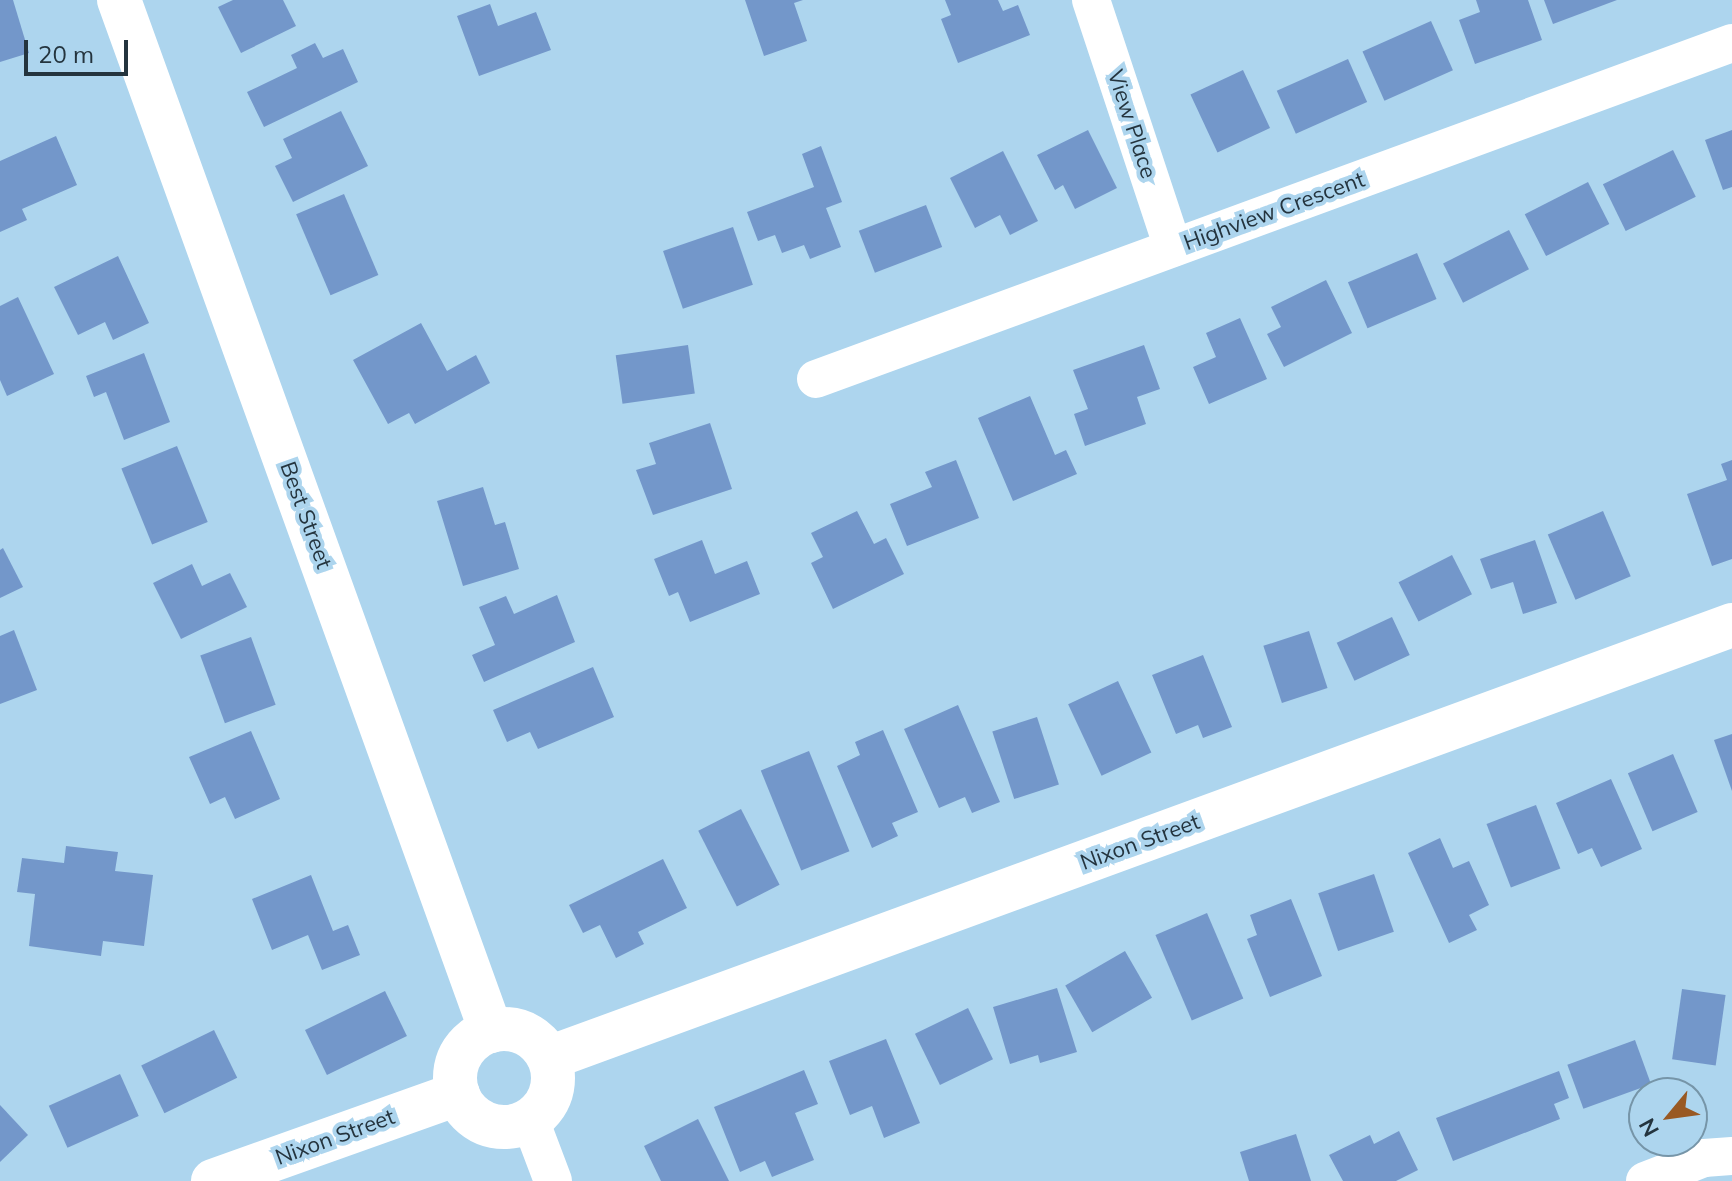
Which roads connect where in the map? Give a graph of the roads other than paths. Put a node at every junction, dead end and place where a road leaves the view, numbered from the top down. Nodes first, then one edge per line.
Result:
1 (119, 0) edge
2 (1091, 0) edge
3 (1732, 43) edge
4 (1173, 248) junction
5 (816, 379) dead end
6 (1732, 625) edge
7 (491, 1031) junction
8 (549, 1058) junction
9 (458, 1094) junction
10 (530, 1120) junction
11 (1732, 1156) edge
12 (213, 1181) edge
13 (553, 1181) edge
14 (1645, 1181) edge

1 - 7 street, Best Street
2 - 4 street, View Place
3 - 4 street, Highview Crescent
4 - 5 street, Highview Crescent
6 - 8 street, Nixon Street
7 - 8 street
7 - 9 street
8 - 10 street
9 - 10 street
9 - 12 street, Nixon Street
10 - 13 street
11 - 14 street

